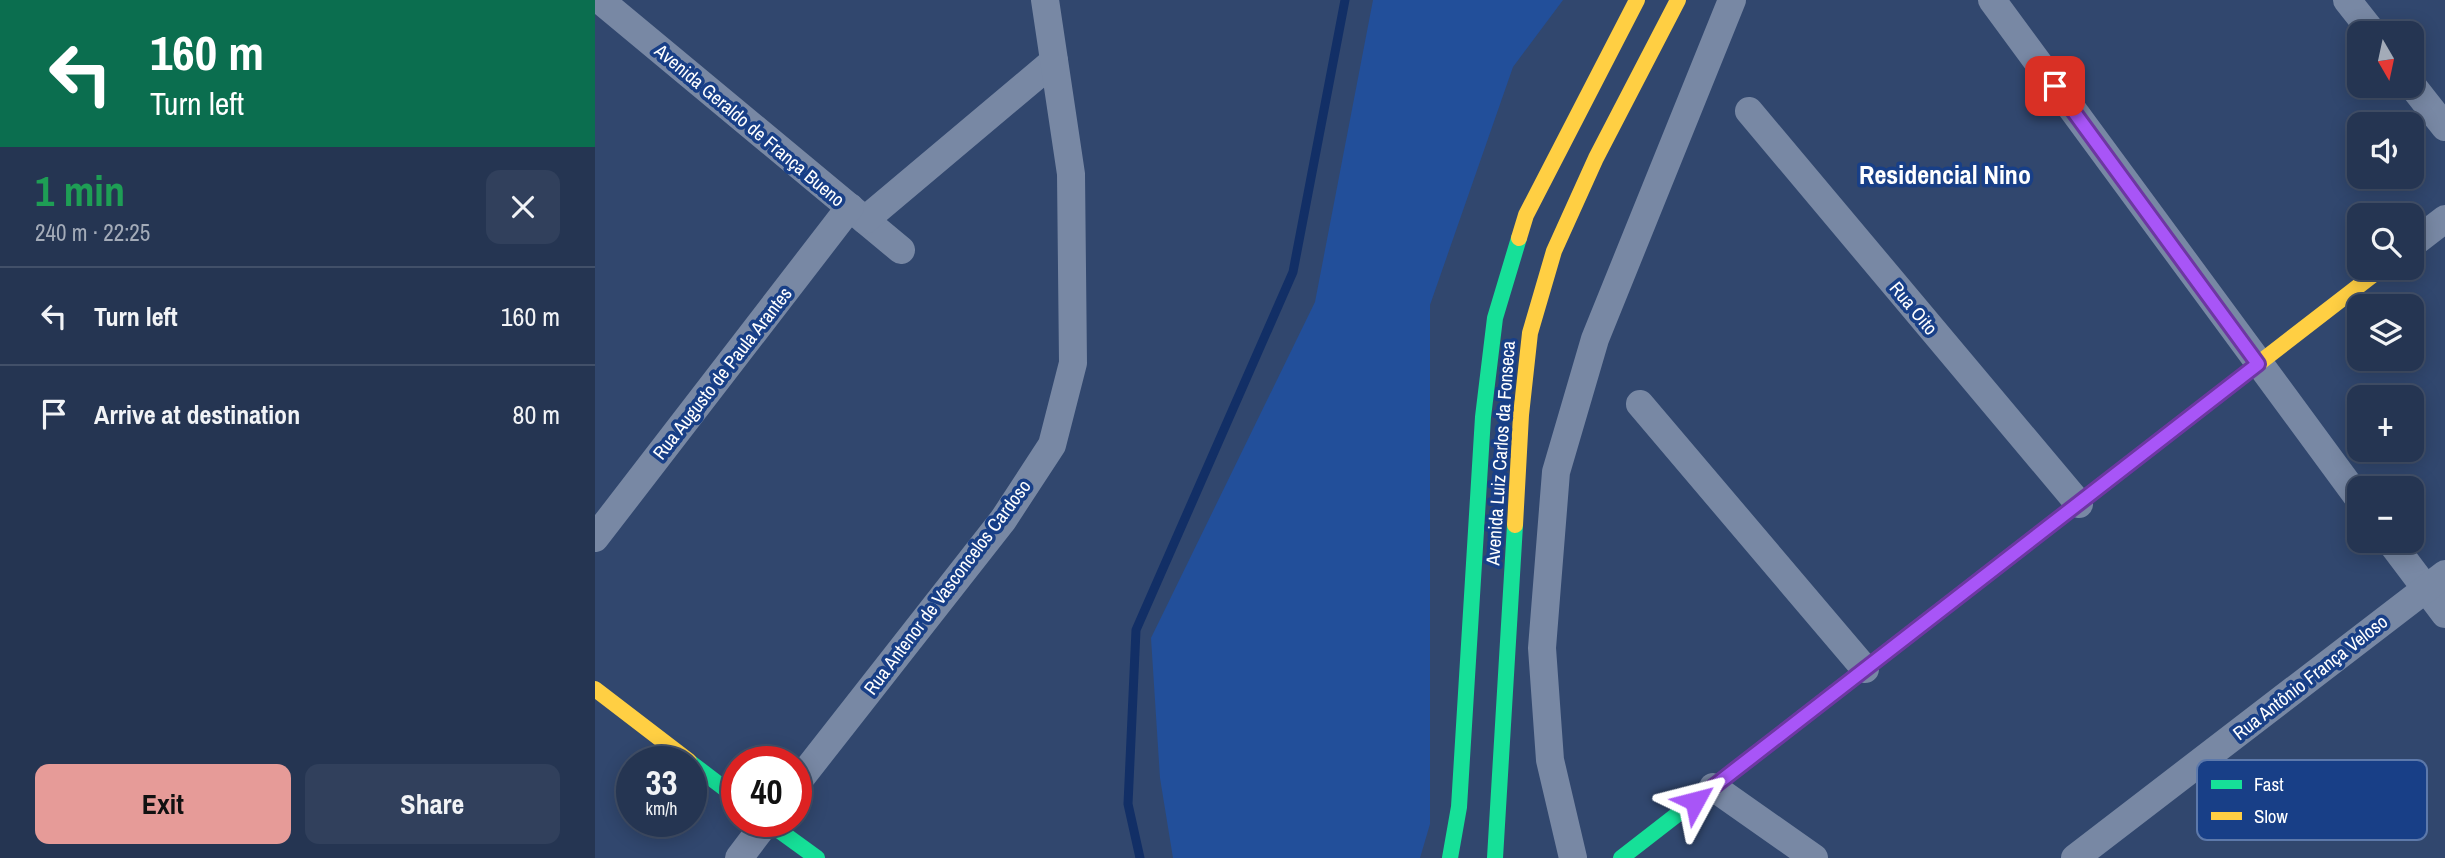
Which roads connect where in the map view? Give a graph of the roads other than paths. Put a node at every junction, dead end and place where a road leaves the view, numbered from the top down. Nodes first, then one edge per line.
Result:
1 (1045, 0) edge
2 (1637, 0) edge
3 (1678, 0) edge
4 (1732, 0) edge
5 (1992, 0) edge
6 (2347, 0) edge
7 (600, 7) edge
8 (2364, 21) edge
9 (1054, 61) junction
10 (2422, 98) edge
11 (1749, 111) dead end
12 (2445, 127) edge
13 (857, 214) junction
14 (2445, 219) edge
15 (2424, 235) edge
16 (901, 250) dead end
17 (2366, 280) edge
18 (2258, 364) junction
19 (1640, 404) dead end
20 (2347, 483) edge
21 (2079, 504) junction
22 (595, 538) edge
23 (2404, 553) edge
24 (2435, 581) edge
25 (2445, 614) edge
26 (1865, 669) junction
27 (595, 689) edge
28 (669, 746) edge
29 (2202, 760) edge
30 (812, 764) edge
31 (2197, 764) edge
32 (707, 775) edge
33 (721, 786) edge
34 (1713, 787) junction
35 (755, 837) edge
36 (789, 837) edge
37 (739, 858) edge
38 (817, 858) edge
39 (1450, 858) edge
40 (1495, 858) edge
41 (1573, 858) edge
42 (1621, 858) edge
43 (1814, 858) edge
44 (2075, 858) edge

1 - 9 street, Rua Antenor de Vasconcelos Cardoso
2 - 39 street, Avenida Luiz Carlos da Fonseca
3 - 40 street, Avenida Luiz Carlos da Fonseca
4 - 41 street
5 - 18 street
6 - 8 street
7 - 13 street, Avenida Geraldo de França Bueno
9 - 13 street, Rua Augusto de Paula Arantes
9 - 30 street, Rua Antenor de Vasconcelos Cardoso
10 - 12 street
11 - 21 street, Rua Oito
13 - 16 street, Avenida Geraldo de França Bueno
13 - 22 street, Rua Augusto de Paula Arantes
14 - 15 street
17 - 18 street
18 - 20 street
18 - 21 street
19 - 26 street
21 - 26 street
23 - 24 street
24 - 25 street
24 - 29 street, Rua Antônio França Veloso
26 - 34 street
27 - 28 street
31 - 44 street, Rua Antônio França Veloso
32 - 33 street
34 - 42 street
34 - 43 street
35 - 37 street
36 - 38 street

